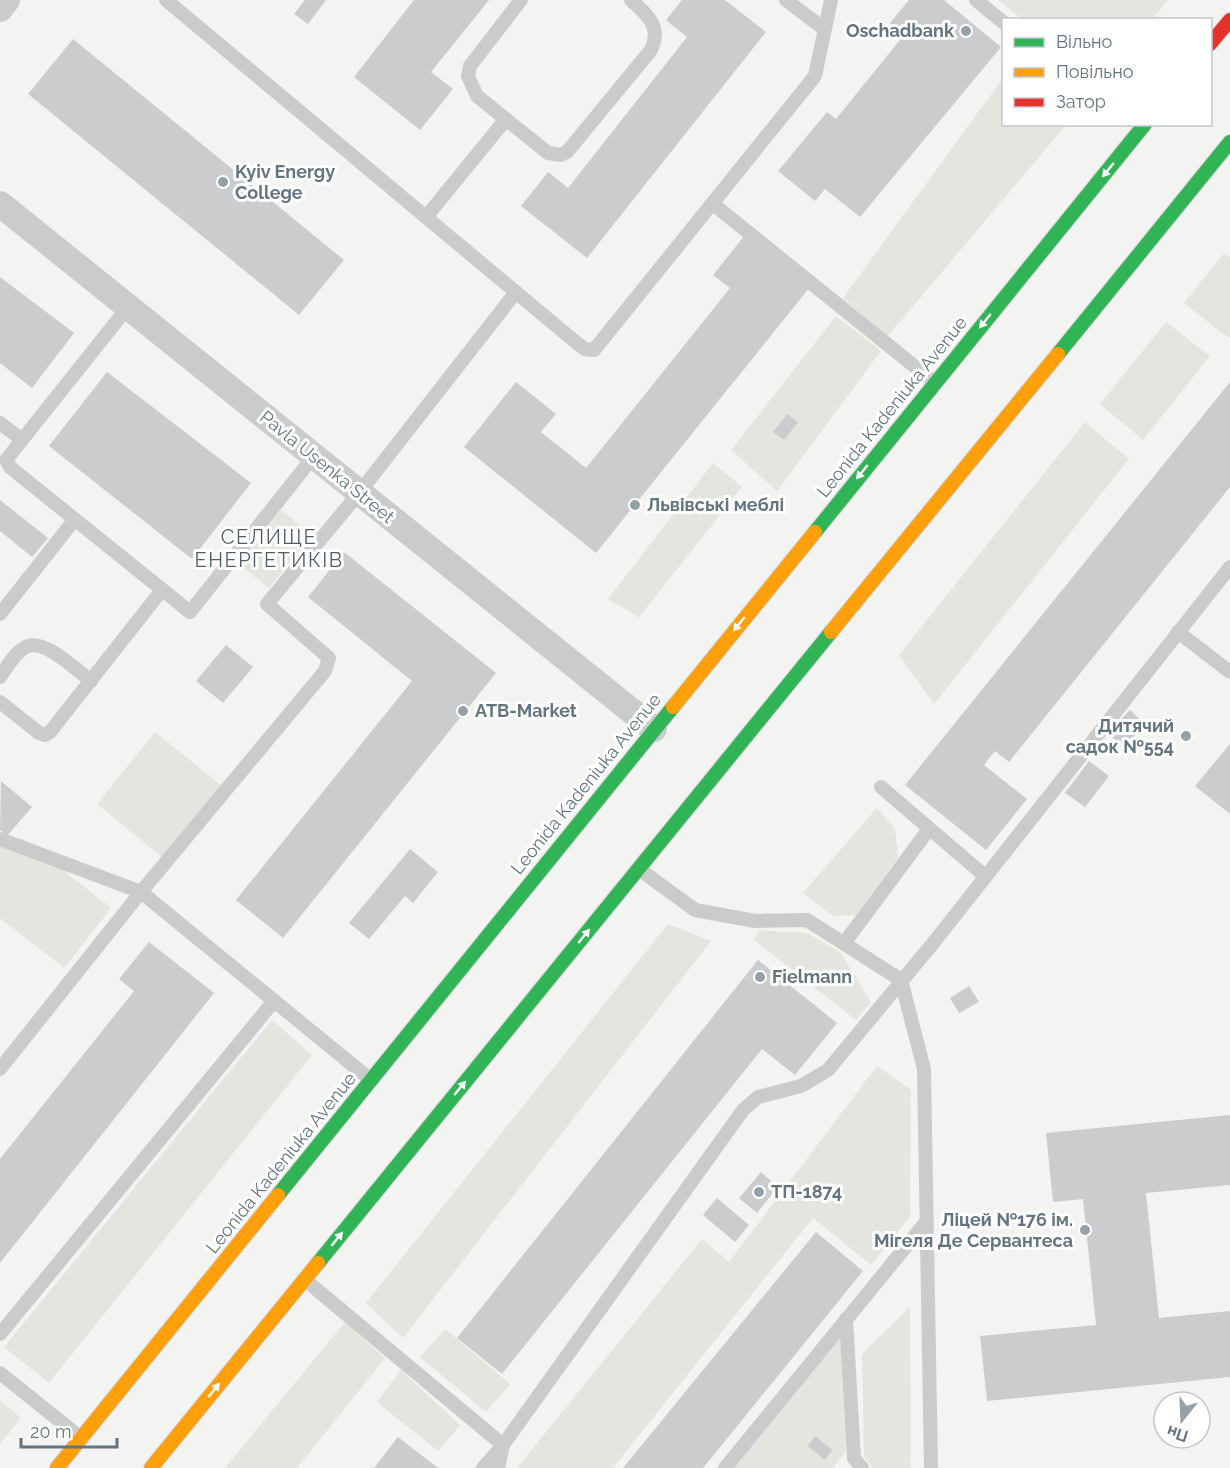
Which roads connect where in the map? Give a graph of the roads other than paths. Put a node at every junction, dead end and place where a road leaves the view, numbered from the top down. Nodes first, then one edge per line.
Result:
1 (7, 0) edge
2 (166, 0) edge
3 (521, 0) edge
4 (631, 0) edge
5 (786, 0) edge
6 (831, 0) edge
7 (976, 0) edge
8 (0, 9) edge
9 (1230, 20) edge
10 (1002, 21) edge
11 (824, 29) junction
12 (1212, 42) edge
13 (506, 119) junction
14 (1137, 127) edge
15 (1230, 142) edge
16 (1218, 156) junction
17 (1230, 166) edge
18 (0, 204) edge
19 (713, 204) junction
20 (426, 217) junction
21 (516, 292) junction
22 (128, 307) junction
23 (934, 382) junction
24 (0, 423) edge
25 (21, 439) junction
26 (314, 456) junction
27 (359, 493) junction
28 (75, 519) junction
29 (1230, 567) edge
30 (162, 590) junction
31 (0, 614) edge
32 (1178, 632) junction
33 (1230, 672) edge
34 (0, 676) edge
35 (91, 681) junction
36 (0, 702) edge
37 (654, 729) junction
38 (881, 787) dead end
39 (929, 829) junction
40 (0, 839) edge
41 (639, 869) junction
42 (985, 876) junction
43 (141, 892) junction
44 (845, 942) junction
45 (902, 980) junction
46 (274, 1001) junction
47 (0, 1069) edge
48 (370, 1080) junction
49 (926, 1222) junction
50 (304, 1279) junction
51 (846, 1318) junction
52 (0, 1334) edge
53 (0, 1373) edge
54 (81, 1438) junction
55 (503, 1446) junction
56 (854, 1465) edge
57 (57, 1468) edge
58 (151, 1468) edge
59 (483, 1468) edge
60 (498, 1468) edge
61 (725, 1468) edge
62 (931, 1468) edge

1 - 8 street
2 - 20 lane
3 - 13 lane
4 - 13 lane
5 - 11 lane
6 - 11 lane
7 - 10 lane
9 - 12 highway
11 - 19 lane
13 - 20 lane
14 -> 23 highway, Leonida Kadeniuka Avenue
15 - 16 highway
16 - 17 lane
16 - 41 highway
18 - 22 street, Pavla Usenka Street
19 - 21 lane
19 - 23 lane
20 - 21 lane
21 - 27 lane
22 - 25 lane
22 - 26 street, Pavla Usenka Street
23 -> 37 highway, Leonida Kadeniuka Avenue
24 - 25 lane
25 - 28 lane
26 - 27 street, Pavla Usenka Street
26 - 30 lane
27 - 37 street, Pavla Usenka Street
27 - 43 lane
28 - 30 lane
28 - 31 lane
29 - 32 lane
30 - 35 lane
32 - 33 lane
32 - 42 lane
34 - 35 lane
35 - 36 lane
37 - 48 highway, Leonida Kadeniuka Avenue
38 - 39 lane
39 - 42 lane
39 - 44 lane
40 - 43 lane
41 - 44 lane
50 -> 41 highway
42 - 45 lane
43 - 46 lane
43 - 47 lane
44 - 45 lane
45 - 49 lane
45 - 55 lane
46 - 48 lane
46 - 52 lane
48 - 54 highway, Leonida Kadeniuka Avenue
49 - 51 lane
49 - 62 lane
50 - 55 lane
58 -> 50 highway
51 - 56 lane
51 - 61 lane
53 - 54 lane
54 - 57 highway, Leonida Kadeniuka Avenue
55 - 59 lane
55 - 60 lane

